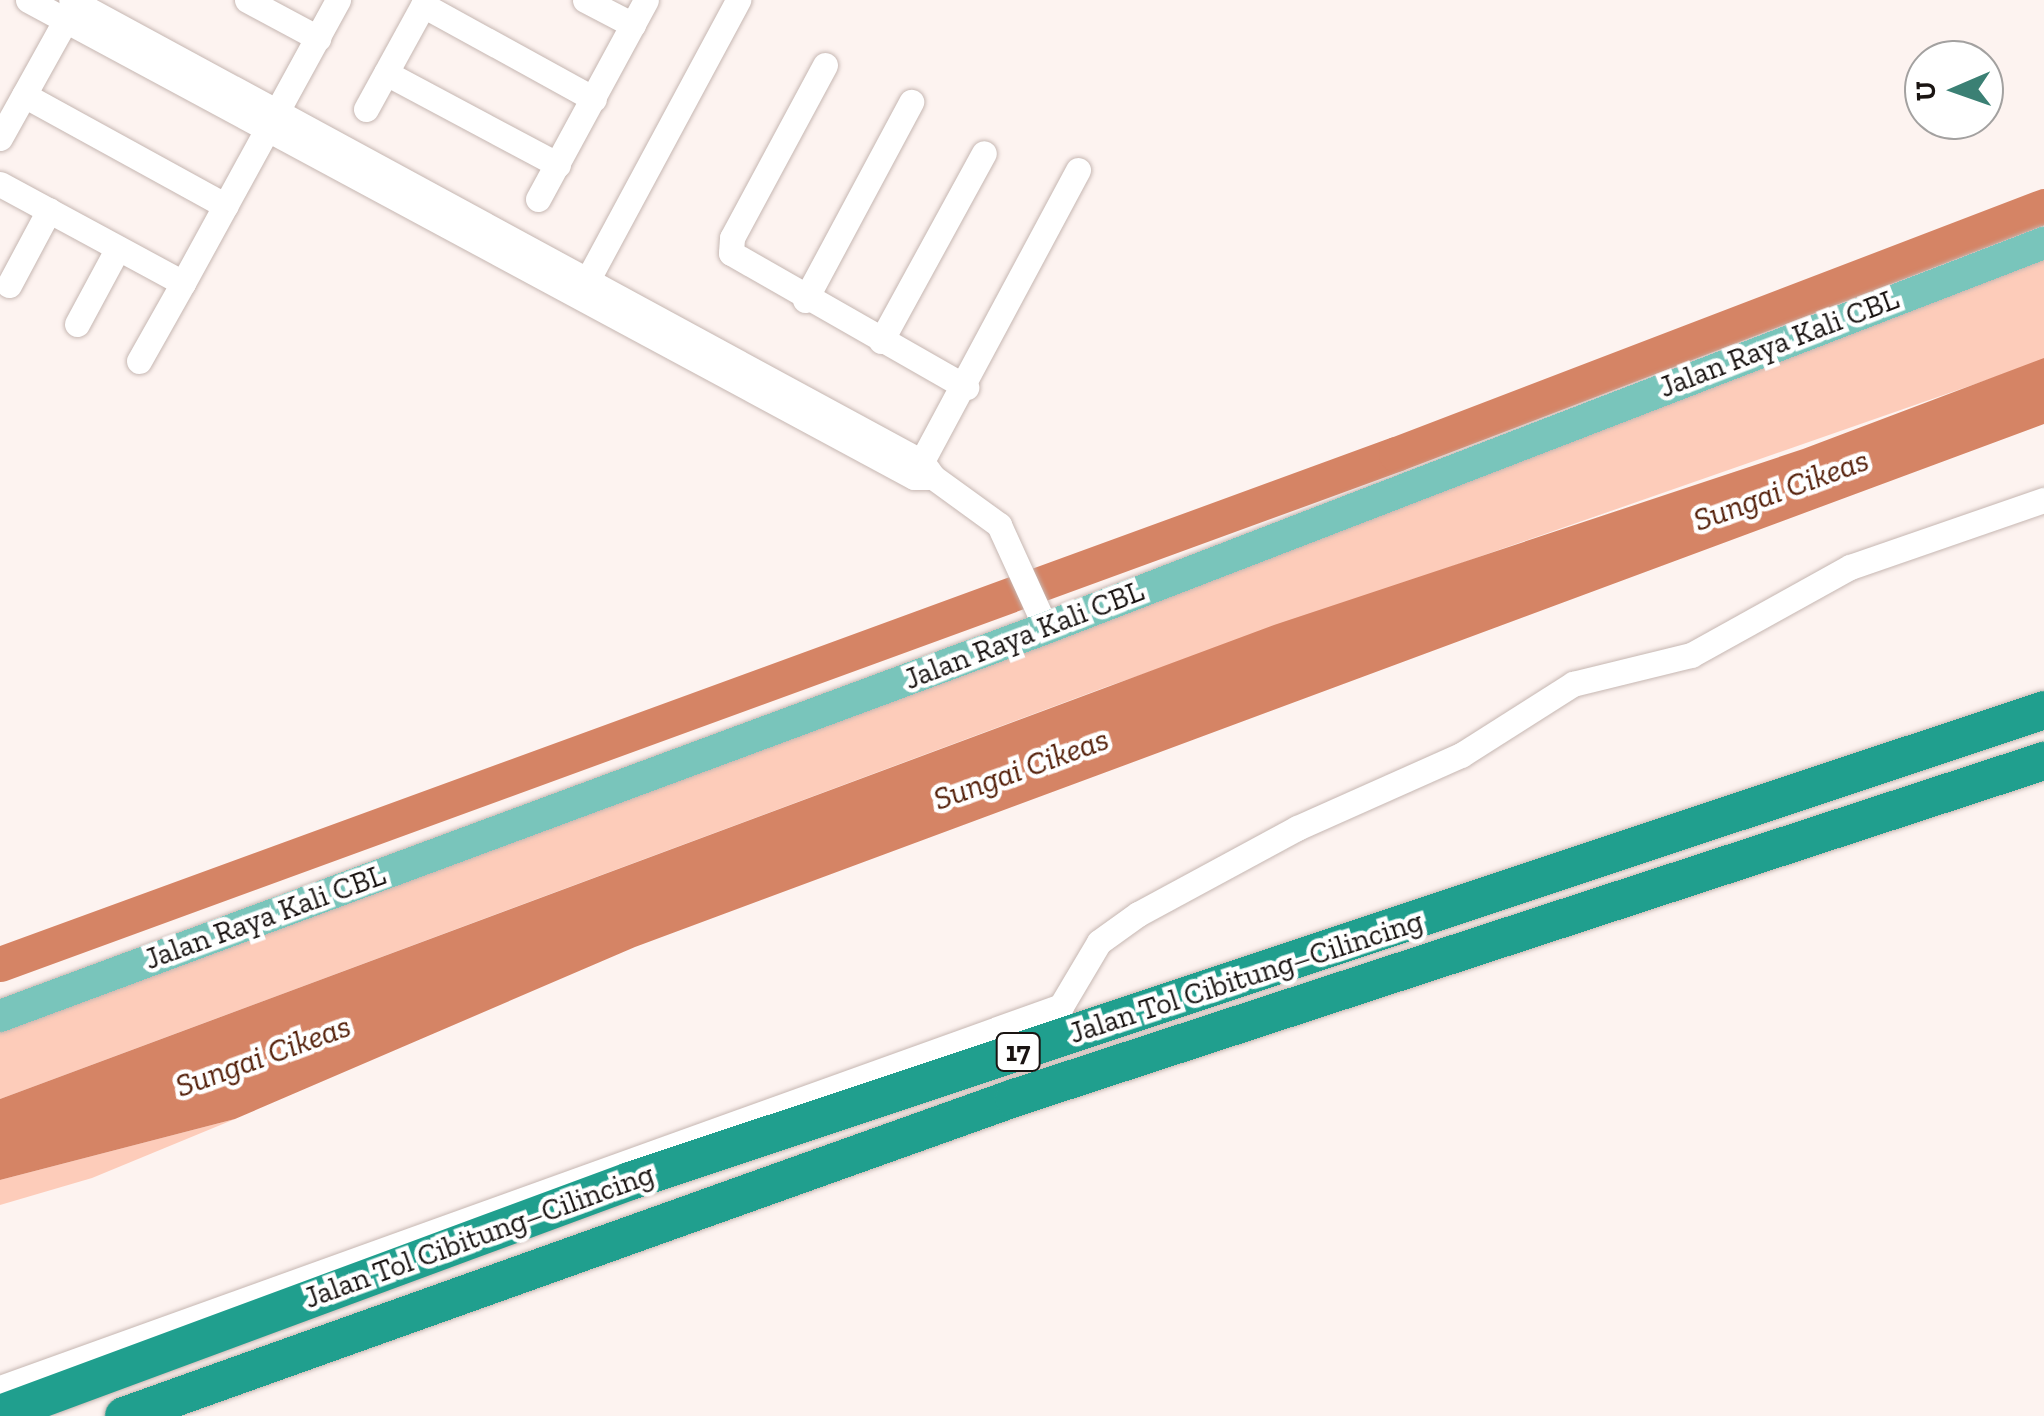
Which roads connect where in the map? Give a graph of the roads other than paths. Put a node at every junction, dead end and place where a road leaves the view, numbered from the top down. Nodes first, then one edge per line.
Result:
1 (28, 0) edge
2 (247, 0) edge
3 (338, 0) edge
4 (585, 0) edge
5 (646, 0) edge
6 (738, 0) edge
7 (424, 2) edge
8 (68, 10) edge
9 (633, 25) junction
10 (318, 38) junction
11 (825, 66) dead end
12 (386, 74) junction
13 (24, 95) junction
14 (594, 98) junction
15 (911, 102) dead end
16 (366, 109) dead end
17 (273, 121) junction
18 (0, 138) edge
19 (984, 153) dead end
20 (558, 165) junction
21 (1078, 170) dead end
22 (0, 184) edge
23 (538, 199) dead end
24 (226, 206) junction
25 (49, 210) junction
26 (2044, 243) edge
27 (118, 248) junction
28 (183, 283) junction
29 (9, 285) dead end
30 (583, 288) junction
31 (805, 300) junction
32 (77, 324) dead end
33 (881, 341) junction
34 (139, 361) dead end
35 (966, 387) junction
36 (923, 472) junction
37 (2044, 500) edge
38 (1046, 628) junction
39 (2044, 710) edge
40 (2044, 760) edge
41 (0, 1016) edge
42 (0, 1388) edge
43 (0, 1414) edge
44 (124, 1416) edge

1 - 8 street
2 - 10 street
3 - 10 street
4 - 9 street
5 - 9 street
6 - 30 street
7 - 12 street
7 - 14 street
8 - 13 street
8 - 17 street
9 - 14 street
10 - 17 street
11 - 31 street
12 - 16 street
12 - 20 street
13 - 18 street
13 - 24 street
14 - 20 street
15 - 31 street
17 - 24 street
17 - 30 street
19 - 33 street
20 - 23 street
21 - 35 street
22 - 25 street
24 - 28 street
25 - 27 street
25 - 29 street
26 - 38 main road, Jalan Raya Kali CBL
27 - 28 street
27 - 32 street
28 - 34 street
30 - 36 street
31 - 33 street
33 - 35 street
35 - 36 street
36 - 38 street
37 - 42 street
38 - 41 main road, Jalan Raya Kali CBL
39 - 43 highway, Jalan Tol Cibitung–Cilincing / 17
40 - 44 highway, Jalan Tol Cibitung–Cilincing / 17

